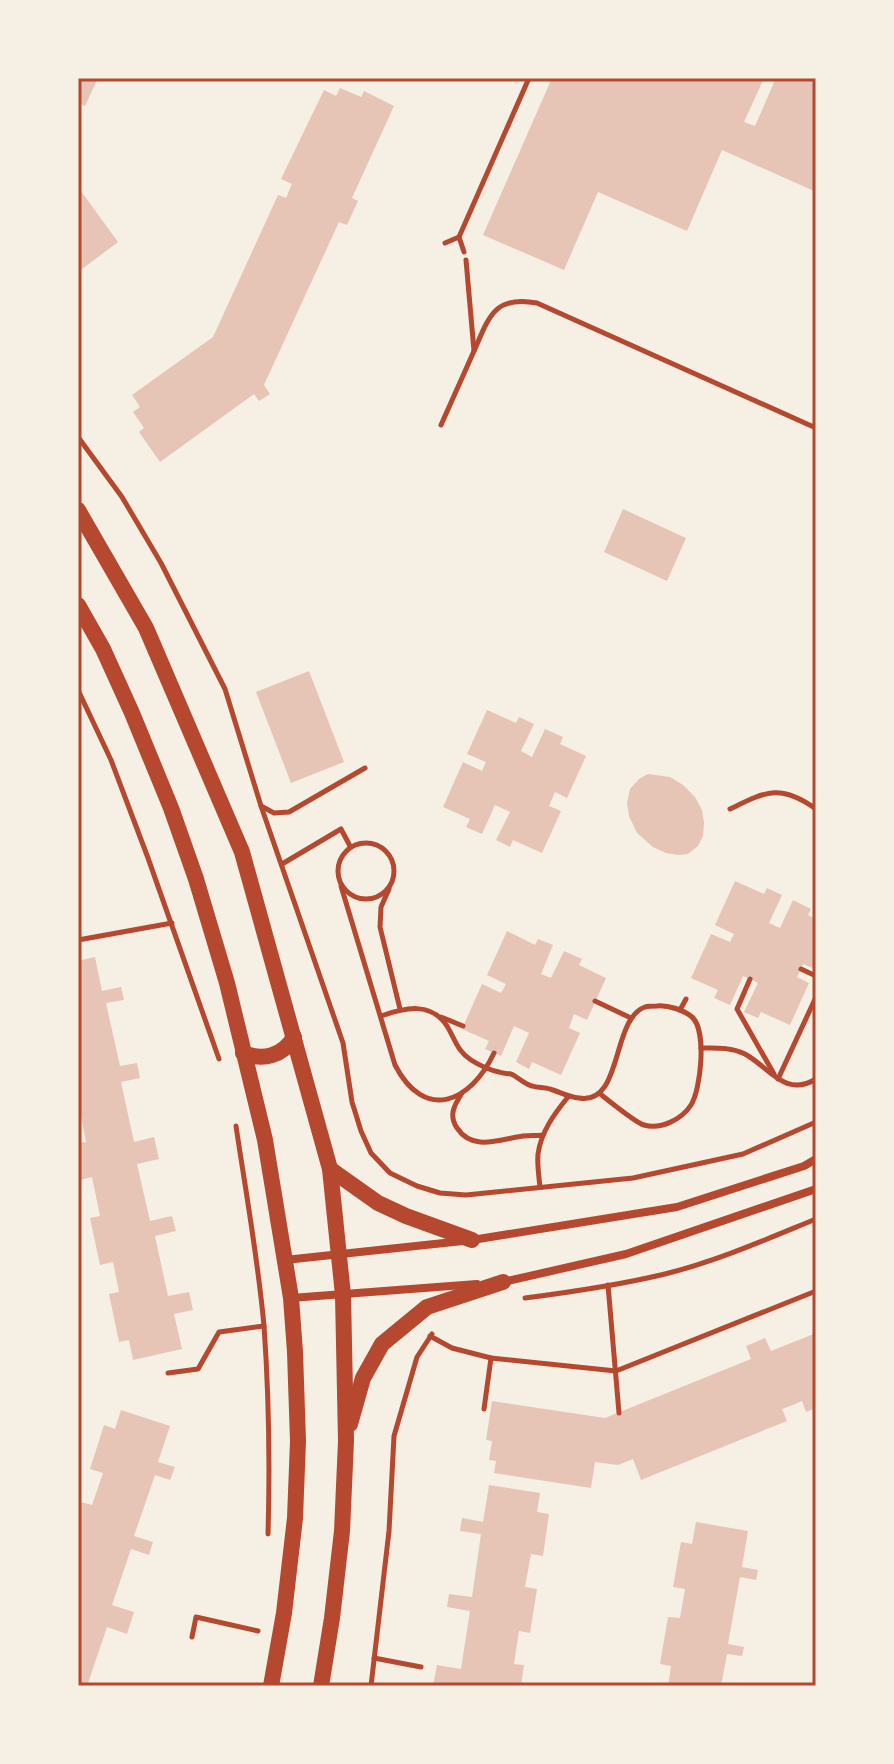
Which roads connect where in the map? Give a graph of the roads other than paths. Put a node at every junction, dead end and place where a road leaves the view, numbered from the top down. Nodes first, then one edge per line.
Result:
1 (78, 510) edge
2 (78, 605) edge
3 (294, 1037) junction
4 (243, 1053) junction
5 (816, 1159) edge
6 (330, 1169) junction
7 (816, 1189) edge
8 (472, 1240) junction
9 (339, 1254) junction
10 (285, 1260) junction
11 (503, 1282) junction
12 (343, 1295) junction
13 (291, 1298) junction
14 (346, 1441) junction
15 (271, 1686) edge
16 (321, 1686) edge

1 - 3 main road
2 - 4 main road
3 - 4 main road
3 - 6 main road
4 - 10 main road
5 - 8 street
6 - 8 main road
6 - 9 main road
7 - 11 street
8 - 9 street
9 - 10 street
9 - 12 main road
10 - 13 main road
11 - 12 street
11 - 14 main road
12 - 13 street
12 - 14 main road
13 - 15 main road
14 - 16 main road

